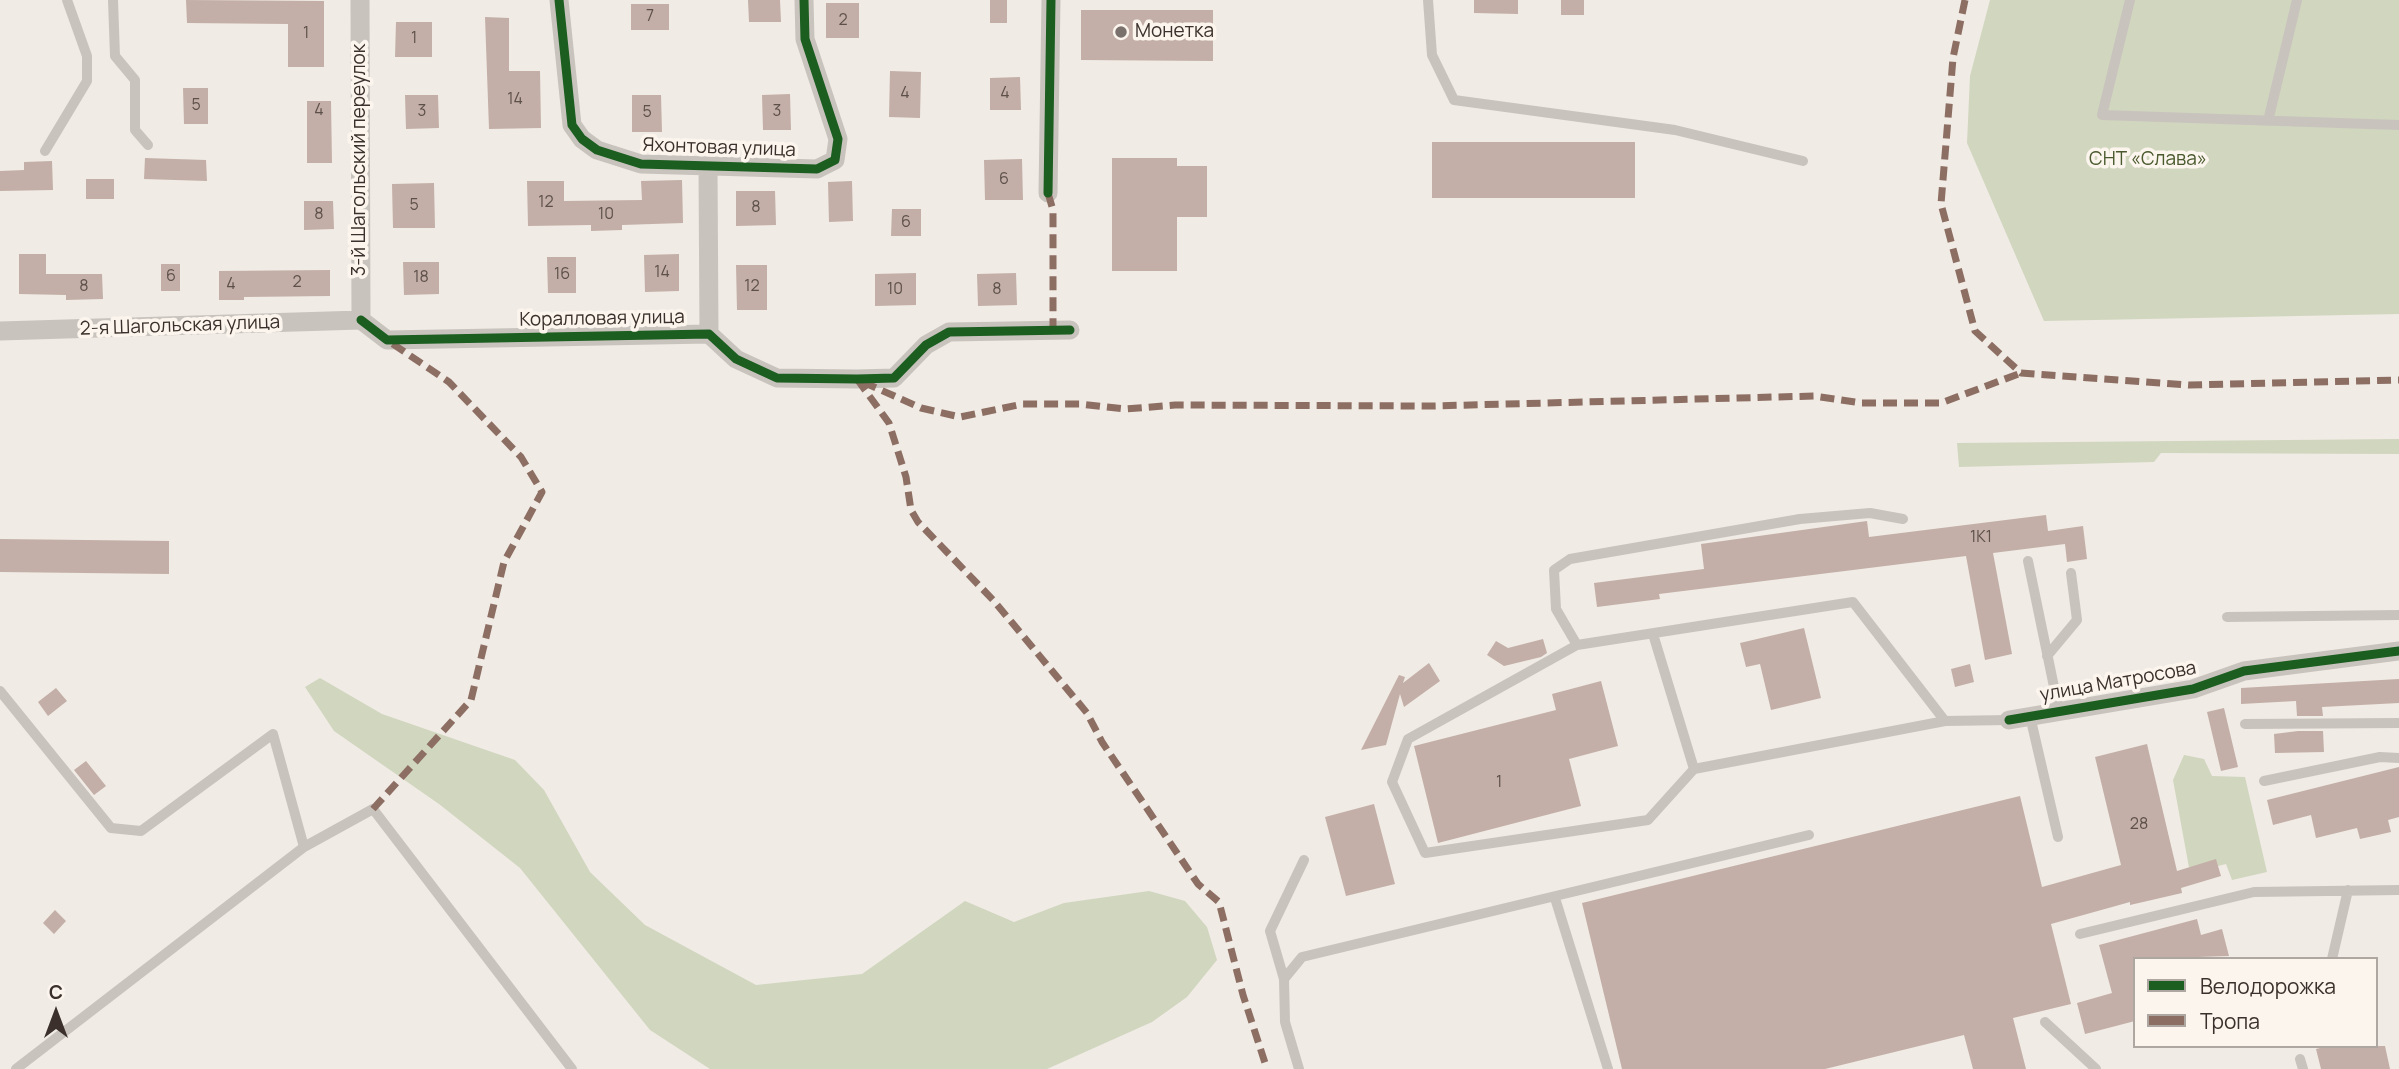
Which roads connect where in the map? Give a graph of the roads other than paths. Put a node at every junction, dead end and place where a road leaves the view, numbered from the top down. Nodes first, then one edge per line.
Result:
1 (67, 0) edge
2 (113, 0) edge
3 (360, 0) edge
4 (559, 0) edge
5 (804, 0) edge
6 (1051, 0) edge
7 (1428, 0) edge
8 (2130, 0) edge
9 (2297, 0) edge
10 (2268, 121) junction
11 (2399, 125) edge
12 (148, 145) dead end
13 (45, 152) dead end
14 (1803, 161) dead end
15 (708, 167) junction
16 (1048, 193) dead end
17 (360, 320) junction
18 (1070, 330) dead end
19 (0, 331) edge
20 (709, 334) junction
21 (1903, 519) dead end
22 (2028, 561) dead end
23 (2070, 573) dead end
24 (2399, 615) edge
25 (2227, 617) dead end
26 (1653, 634) junction
27 (1577, 645) junction
28 (2399, 652) edge
29 (2048, 656) junction
30 (0, 691) edge
31 (2059, 711) junction
32 (2030, 716) junction
33 (2009, 720) joint
34 (1945, 721) junction
35 (2399, 723) edge
36 (2245, 724) dead end
37 (2399, 758) edge
38 (1694, 769) junction
39 (2264, 781) dead end
40 (1809, 835) dead end
41 (2058, 837) dead end
42 (304, 847) junction
43 (1304, 860) dead end
44 (2348, 890) junction
45 (2399, 890) edge
46 (1555, 898) junction
47 (2080, 934) dead end
48 (2332, 957) edge
49 (1284, 979) junction
50 (2045, 1022) dead end
51 (16, 1069) edge
52 (572, 1069) edge
53 (1299, 1069) edge
54 (1608, 1069) edge
55 (2096, 1069) edge

1 - 13 lane
2 - 12 lane
3 - 17 street, 3-й Шагольский переулок
4 - 15 street, Яхонтовая улица
5 - 15 street, Яхонтовая улица
6 - 16 street
7 - 14 lane
8 - 10 lane
9 - 10 lane
10 - 11 lane
15 - 20 street
17 - 19 street, 2-я Шагольская улица
17 - 20 street, Коралловая улица
18 - 20 street, Коралловая улица
21 - 27 lane
22 - 29 lane
23 - 29 lane
24 - 25 lane
26 - 27 lane
26 - 34 lane
26 - 38 lane
27 - 38 lane
28 - 31 street, улица Матросова
29 - 31 lane
30 - 42 lane
31 - 32 street, улица Матросова
32 - 33 street, улица Матросова
32 - 41 lane
33 - 34 lane
34 - 38 lane
35 - 36 lane
37 - 39 lane
40 - 46 lane
42 - 51 lane
42 - 52 lane
43 - 49 lane
44 - 45 lane
44 - 47 lane
44 - 48 lane
46 - 49 lane
46 - 54 lane
49 - 53 lane
50 - 55 lane

